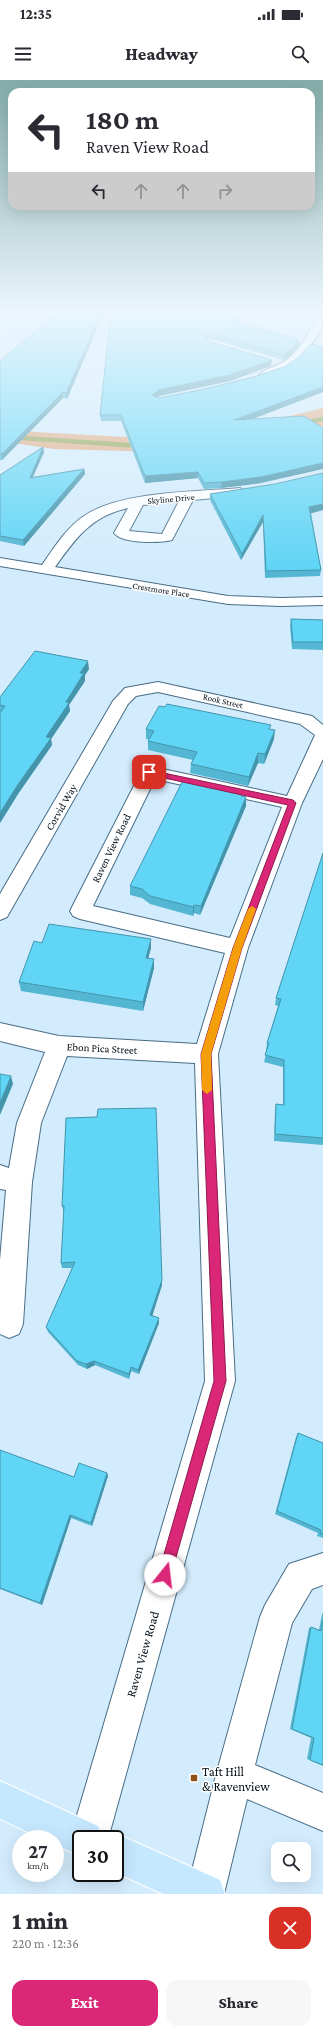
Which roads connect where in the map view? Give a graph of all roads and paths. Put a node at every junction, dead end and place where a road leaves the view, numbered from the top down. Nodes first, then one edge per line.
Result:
1 (255, 489) edge
2 (187, 498) junction
3 (138, 502) junction
4 (0, 562) edge
5 (45, 570) junction
6 (323, 601) edge
7 (121, 701) joint
8 (323, 735) edge
9 (293, 803) junction
10 (0, 912) edge
11 (237, 948) junction
12 (0, 1032) edge
13 (59, 1046) junction
14 (206, 1054) junction
15 (10, 1180) edge
16 (9, 1324) dead end
17 (323, 1569) edge
18 (234, 1775) junction
19 (0, 1800) edge
20 (323, 1812) edge
21 (92, 1830) edge
22 (72, 1833) edge
23 (124, 1856) edge
24 (206, 1894) edge

1 - 2 street, Skyline Drive
2 - 3 street, Skyline Drive
2 - 3 street
3 - 5 street, Skyline Drive
4 - 5 street, Crestmore Place
5 - 6 street, Crestmore Place
7 - 8 street, Rook Street
7 - 10 street, Corvid Way
8 - 9 street, Raven View Road
9 - 11 street, Raven View Road
9 - 11 street, Raven View Road
11 - 14 street, Raven View Road
12 - 13 street, Ebon Pica Street
13 - 14 street, Ebon Pica Street
13 - 15 street
14 - 21 street, Raven View Road
15 - 16 street
17 - 18 street
18 - 20 street
18 - 24 street
19 - 22 main road
23 - 24 main road

